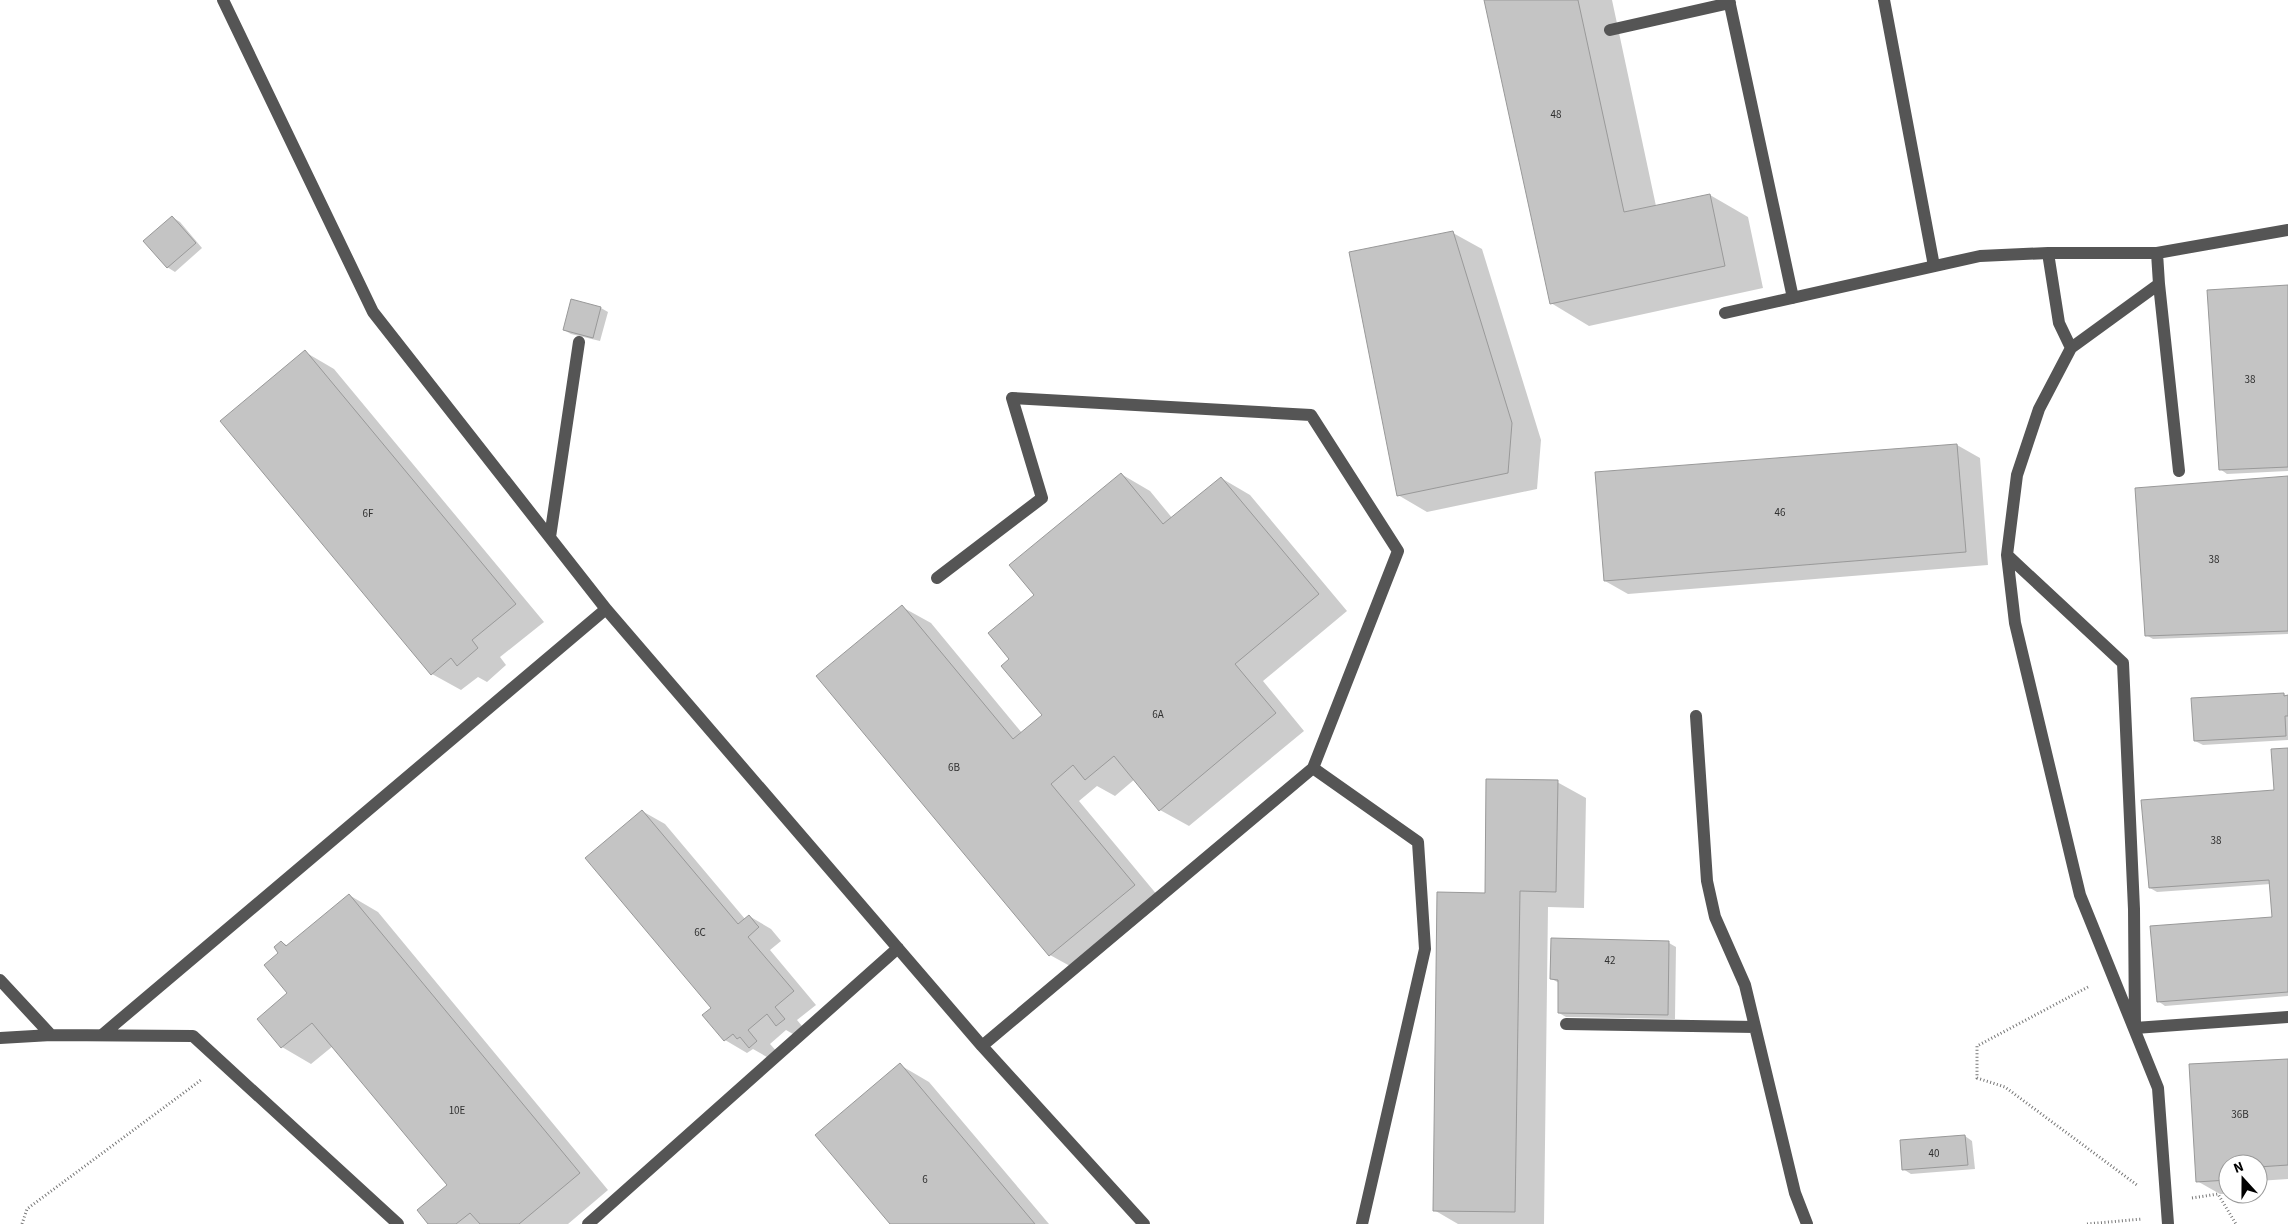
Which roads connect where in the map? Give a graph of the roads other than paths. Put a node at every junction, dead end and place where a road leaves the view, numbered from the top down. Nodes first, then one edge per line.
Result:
1 (223, 0) edge
2 (1884, 0) edge
3 (1730, 2) edge
4 (1610, 30) dead end
5 (2288, 230) edge
6 (2048, 253) junction
7 (2157, 253) junction
8 (1934, 266) junction
9 (2159, 284) junction
10 (1793, 298) junction
11 (1725, 313) dead end
12 (579, 342) dead end
13 (2071, 348) junction
14 (2179, 471) dead end
15 (550, 537) junction
16 (2007, 555) junction
17 (937, 578) dead end
18 (606, 609) junction
19 (1696, 716) dead end
20 (1313, 768) junction
21 (898, 948) junction
22 (0, 980) edge
23 (2288, 1017) edge
24 (1566, 1024) dead end
25 (1755, 1027) junction
26 (2135, 1028) junction
27 (51, 1035) junction
28 (102, 1036) junction
29 (0, 1038) edge
30 (982, 1046) junction
31 (2168, 1220) edge
32 (398, 1224) edge
33 (588, 1224) edge
34 (1144, 1224) edge
35 (1362, 1224) edge
36 (1807, 1224) edge

1 - 15 lane
2 - 8 lane
3 - 4 lane
3 - 10 lane
5 - 7 lane
6 - 7 lane
6 - 8 lane
6 - 13 lane
7 - 9 lane
8 - 10 lane
9 - 13 lane
9 - 14 lane
10 - 11 lane
12 - 15 lane
13 - 16 lane
15 - 18 lane
16 - 26 lane
16 - 26 lane
17 - 20 lane
18 - 21 lane
18 - 28 lane
19 - 25 lane
20 - 30 lane
20 - 35 lane
21 - 30 lane
21 - 33 lane
22 - 27 lane
23 - 26 lane
24 - 25 lane
25 - 36 lane
26 - 31 lane
27 - 28 lane
27 - 29 lane
28 - 32 lane
30 - 34 lane

